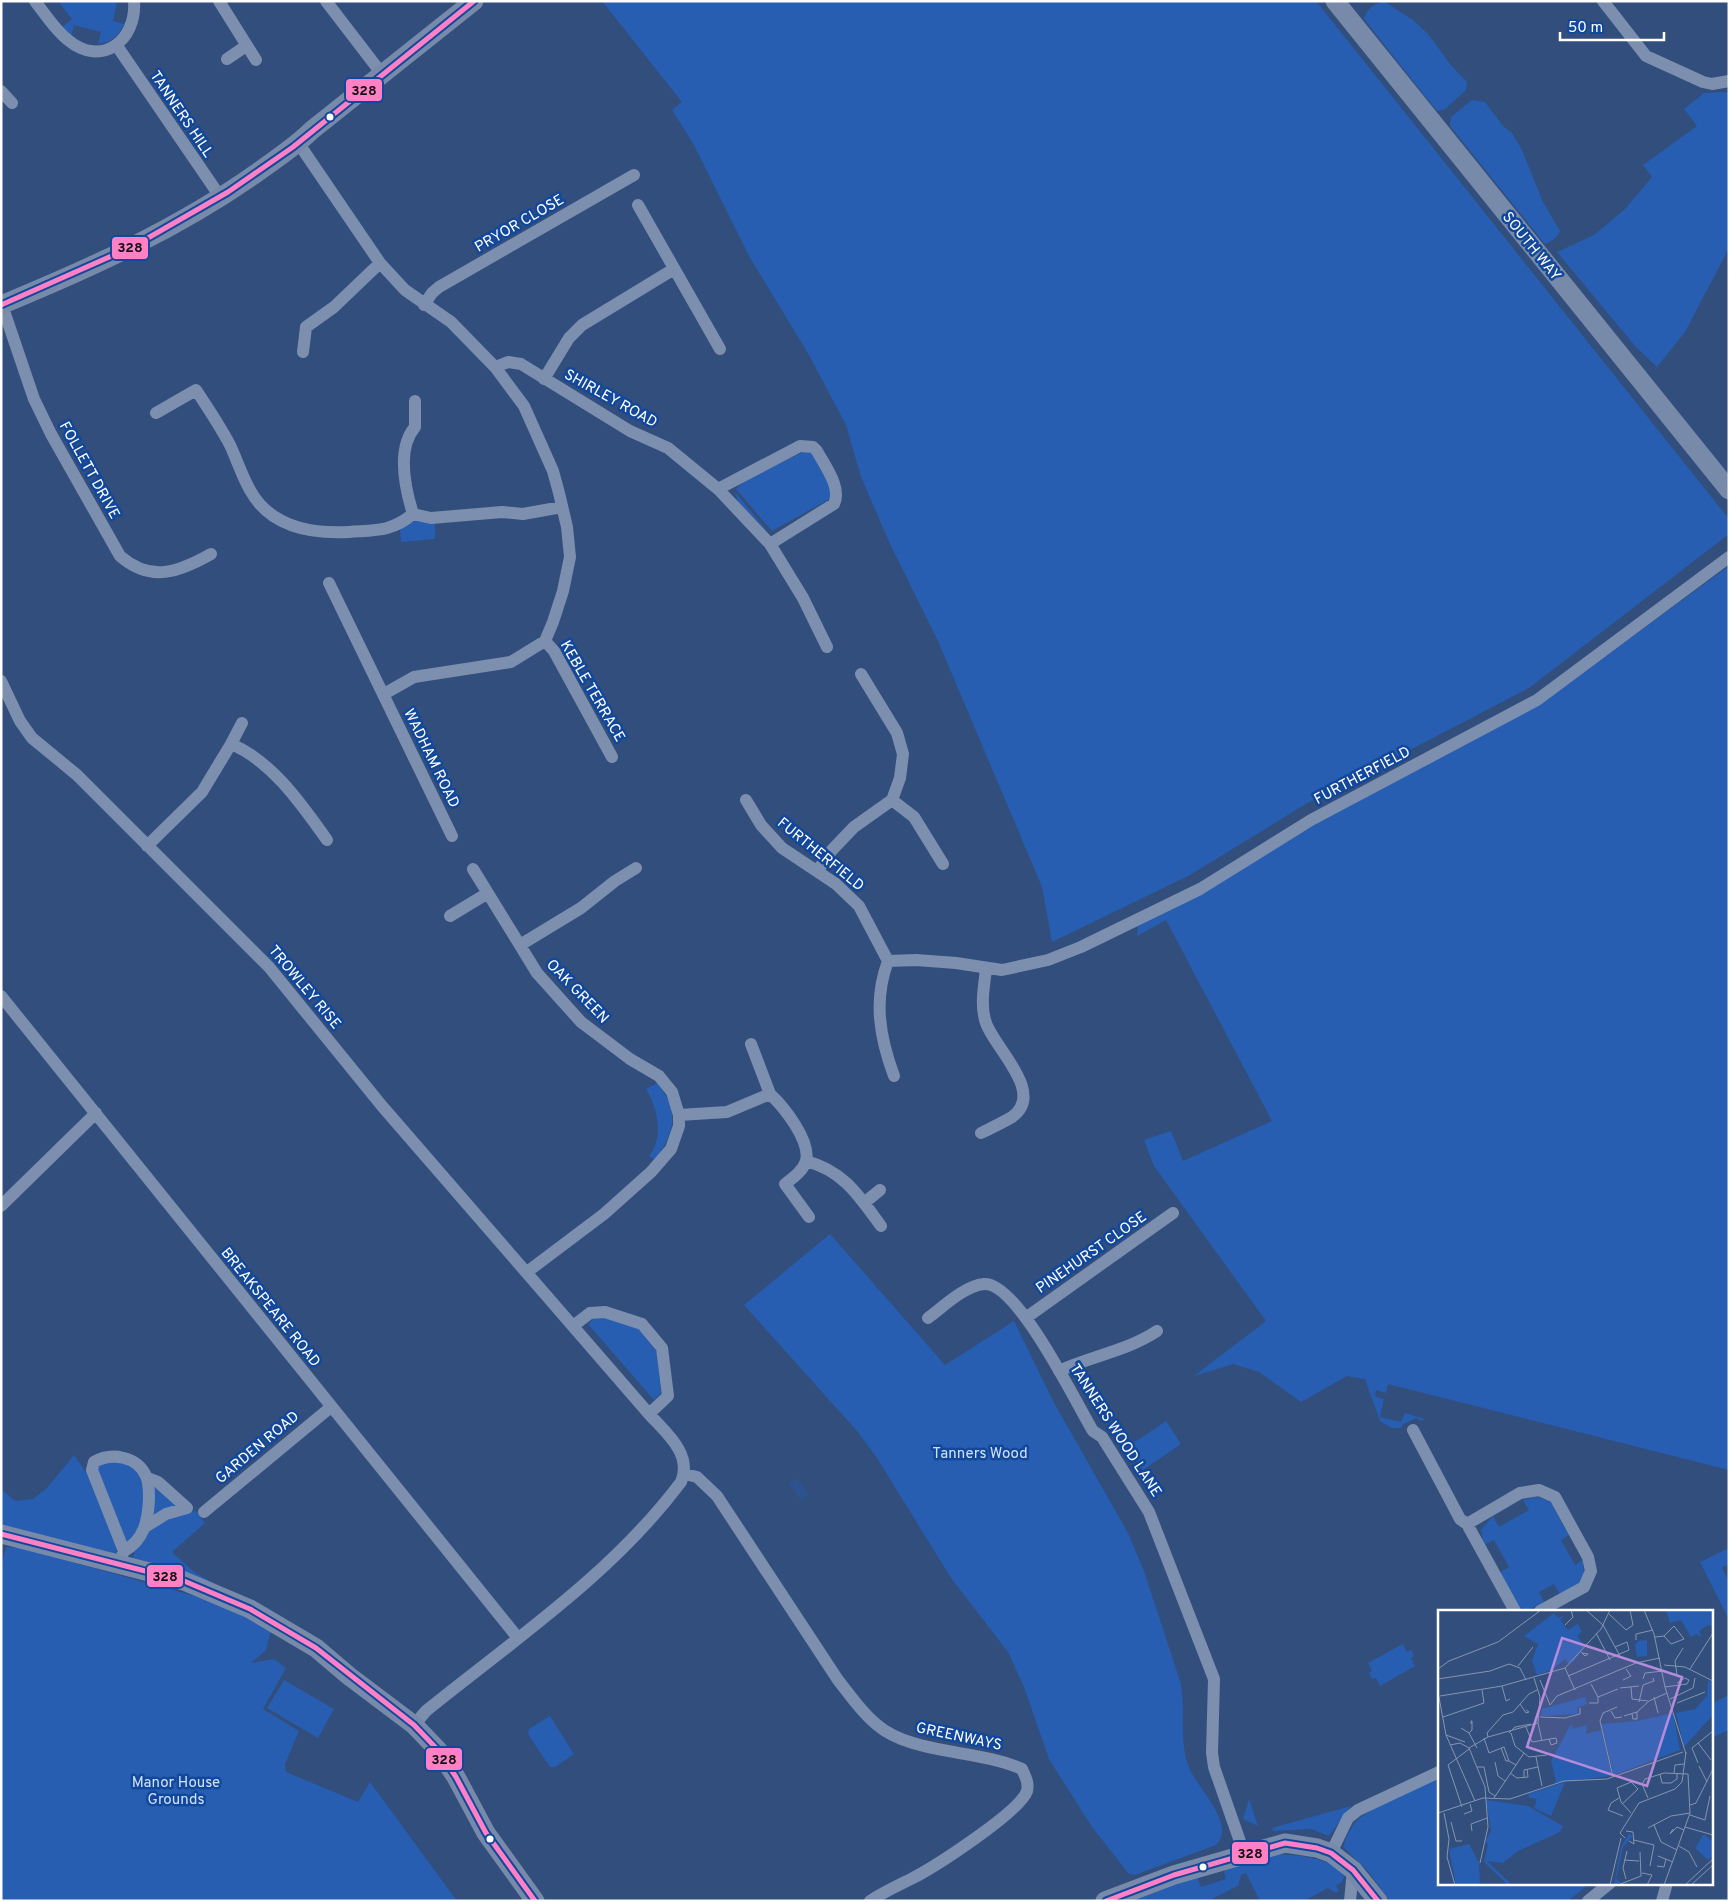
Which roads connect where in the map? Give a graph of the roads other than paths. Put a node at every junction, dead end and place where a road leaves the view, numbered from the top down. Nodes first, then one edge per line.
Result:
1 (35, 1) edge
2 (134, 1) edge
3 (219, 1) edge
4 (326, 1) edge
5 (474, 1) edge
6 (1335, 1) edge
7 (1603, 1) edge
8 (117, 46) junction
9 (246, 46) junction
10 (227, 59) dead end
11 (256, 60) dead end
12 (382, 74) junction
13 (1729, 81) edge
14 (1, 90) edge
15 (12, 103) dead end
16 (299, 144) junction
17 (634, 175) dead end
18 (221, 198) junction
19 (638, 205) dead end
20 (380, 263) junction
21 (674, 269) junction
22 (2, 305) edge
23 (424, 305) junction
24 (720, 349) dead end
25 (303, 352) dead end
26 (495, 367) junction
27 (544, 379) junction
28 (415, 401) dead end
29 (156, 413) dead end
30 (718, 489) junction
31 (1729, 490) edge
32 (562, 507) junction
33 (413, 514) junction
34 (770, 544) junction
35 (211, 554) dead end
36 (1729, 557) edge
37 (328, 583) dead end
38 (545, 641) junction
39 (827, 647) dead end
40 (861, 674) dead end
41 (1, 681) edge
42 (384, 694) junction
43 (242, 723) dead end
44 (231, 744) junction
45 (612, 757) dead end
46 (746, 800) dead end
47 (892, 800) junction
48 (452, 836) dead end
49 (327, 840) dead end
50 (147, 846) junction
51 (943, 864) dead end
52 (636, 868) dead end
53 (473, 869) dead end
54 (818, 870) junction
55 (488, 893) junction
56 (450, 916) dead end
57 (520, 945) junction
58 (888, 961) junction
59 (986, 969) junction
60 (1, 996) edge
61 (751, 1044) dead end
62 (894, 1076) dead end
63 (770, 1094) junction
64 (96, 1113) junction
65 (679, 1115) junction
66 (981, 1134) dead end
67 (806, 1161) junction
68 (880, 1190) dead end
69 (864, 1203) junction
70 (1, 1206) edge
71 (1173, 1213) dead end
72 (809, 1217) dead end
73 (881, 1226) dead end
74 (527, 1272) junction
75 (928, 1318) dead end
76 (1027, 1318) junction
77 (573, 1326) junction
78 (1157, 1331) dead end
79 (1059, 1371) junction
80 (331, 1408) junction
81 (649, 1414) junction
82 (1413, 1430) dead end
83 (685, 1474) junction
84 (148, 1478) junction
85 (204, 1512) dead end
86 (1467, 1524) junction
87 (145, 1527) junction
88 (1, 1534) edge
89 (122, 1557) junction
90 (1514, 1610) edge
91 (1542, 1610) edge
92 (518, 1638) junction
93 (414, 1724) junction
94 (1438, 1772) edge
95 (1331, 1853) junction
96 (1244, 1854) junction
97 (1353, 1870) junction
98 (1609, 1884) edge
99 (1667, 1884) edge
100 (535, 1901) edge
101 (870, 1901) edge
102 (1105, 1901) edge
103 (1350, 1901) edge
104 (1378, 1901) edge
105 (1588, 1901) edge
106 (1662, 1901) edge

1 - 8 street
2 - 8 street
3 - 9 street
4 - 12 street
5 - 12 street
6 - 31 street, SOUTH WAY
7 - 13 street
8 - 18 street, TANNERS HILL
9 - 10 street
9 - 11 street
12 - 16 street
14 - 15 street
16 - 18 street
16 - 20 street
17 - 23 street, PRYOR CLOSE
18 - 22 street
19 - 21 street
20 - 23 street
20 - 25 street
21 - 24 street
21 - 27 street
22 - 35 street, FOLLETT DRIVE
23 - 26 street
26 - 27 street, SHIRLEY ROAD
26 - 32 street
27 - 30 street, SHIRLEY ROAD
28 - 33 street
29 - 33 street
30 - 34 street, SHIRLEY ROAD
30 - 34 street
32 - 33 street
32 - 38 street
34 - 39 street, SHIRLEY ROAD
36 - 59 street, FURTHERFIELD
37 - 42 street, WADHAM ROAD
38 - 42 street
38 - 45 street, KEBLE TERRACE
40 - 47 street
41 - 50 street, TROWLEY RISE
42 - 48 street, WADHAM ROAD
43 - 44 street
44 - 49 street
44 - 50 street
46 - 54 street, FURTHERFIELD
47 - 51 street
47 - 54 street
50 - 74 street, TROWLEY RISE
52 - 57 street
53 - 55 street, OAK GREEN
54 - 58 street, FURTHERFIELD
55 - 56 street
55 - 57 street, OAK GREEN
57 - 65 street, OAK GREEN
58 - 59 street, FURTHERFIELD
58 - 62 street
59 - 66 street
60 - 64 street, BREAKSPEARE ROAD
61 - 63 street
63 - 65 street
63 - 67 street
64 - 70 street
64 - 80 street, BREAKSPEARE ROAD
65 - 74 street, OAK GREEN
67 - 69 street
67 - 72 street
68 - 69 street
69 - 73 street
71 - 76 street, PINEHURST CLOSE
74 - 77 street, TROWLEY RISE
75 - 76 street, TANNERS WOOD LANE
76 - 79 street, TANNERS WOOD LANE
77 - 81 street, TROWLEY RISE
77 - 81 street
78 - 79 street
79 - 96 street, TANNERS WOOD LANE
80 - 85 street, GARDEN ROAD
80 - 92 street, BREAKSPEARE ROAD
81 - 83 street, TROWLEY RISE
82 - 86 street
83 - 92 street
83 - 101 street, GREENWAYS
84 - 87 street
84 - 87 street
84 - 89 street
86 - 90 street
86 - 91 street
87 - 89 street
88 - 89 street
89 - 93 street
92 - 93 street
93 - 100 street
94 - 95 street
95 - 96 street
95 - 97 street
96 - 102 street
97 - 103 street
97 - 104 street
98 - 105 street
99 - 106 street

